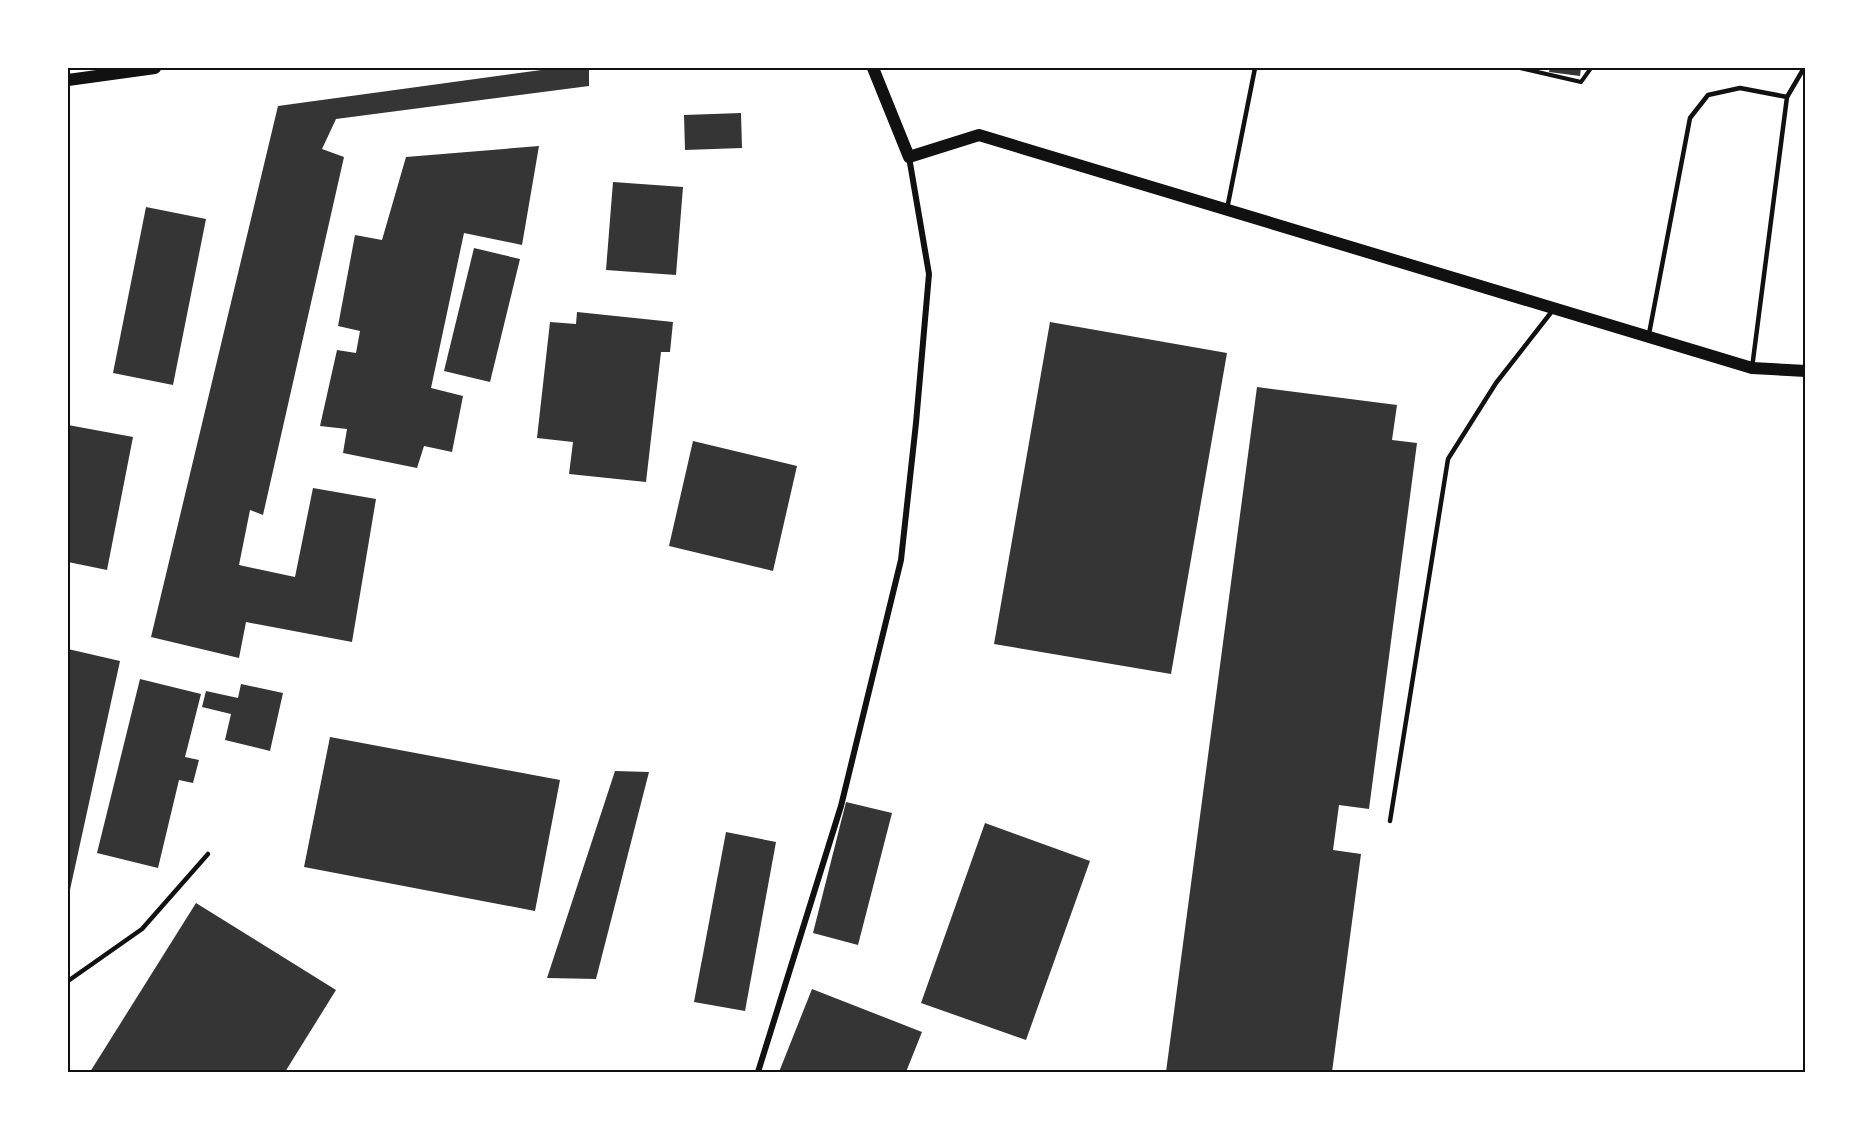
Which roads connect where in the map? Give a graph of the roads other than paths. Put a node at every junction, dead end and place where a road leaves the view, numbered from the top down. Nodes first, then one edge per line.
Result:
1 (155, 68) edge
2 (873, 68) edge
3 (1255, 68) edge
4 (1804, 68) edge
5 (68, 80) edge
6 (1788, 97) junction
7 (909, 157) junction
8 (1226, 211) junction
9 (1553, 309) junction
10 (1648, 337) junction
11 (1752, 368) junction
12 (1806, 371) edge
13 (1389, 821) dead end
14 (208, 854) dead end
15 (68, 981) edge
16 (758, 1072) edge

1 - 5 main road
2 - 7 main road
3 - 8 lane
4 - 6 lane
6 - 10 lane
6 - 11 lane
7 - 8 main road
7 - 16 street
8 - 9 main road
9 - 10 main road
9 - 13 lane
10 - 11 main road
11 - 12 main road
14 - 15 lane

